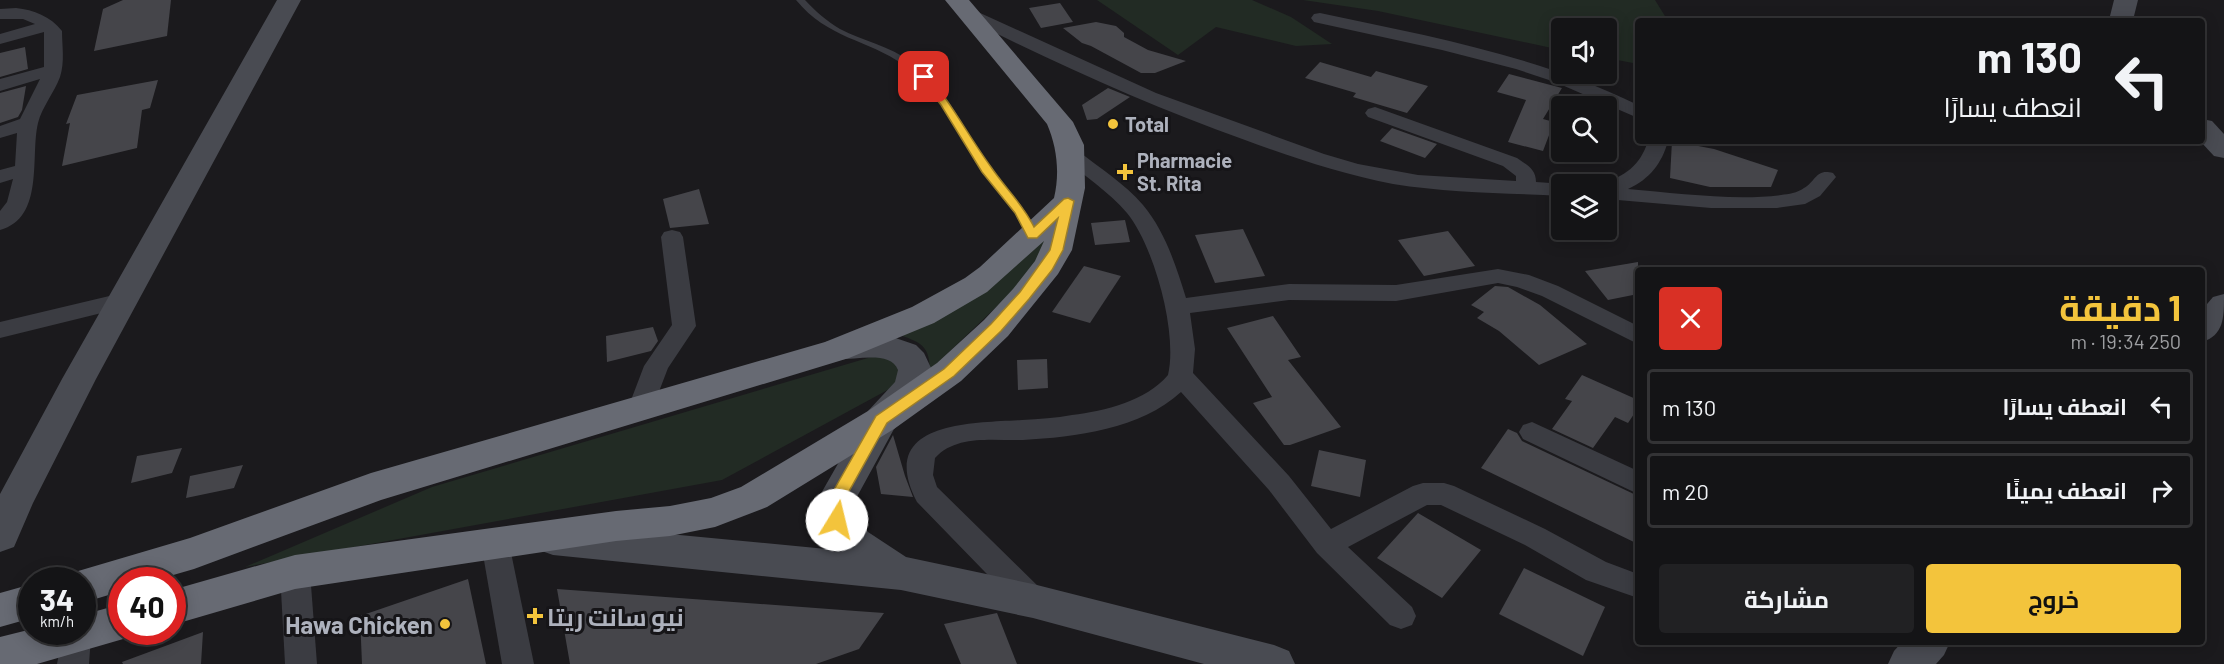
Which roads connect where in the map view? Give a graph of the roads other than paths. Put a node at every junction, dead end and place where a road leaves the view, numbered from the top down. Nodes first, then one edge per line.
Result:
1 (289, 0) edge
2 (800, 0) edge
3 (2126, 0) edge
4 (962, 6) edge
5 (0, 14) edge
6 (1320, 18) dead end
7 (2123, 18) edge
8 (48, 26) junction
9 (0, 39) edge
10 (53, 70) junction
11 (0, 85) edge
12 (1635, 111) edge
13 (1375, 113) dead end
14 (28, 123) junction
15 (2205, 130) edge
16 (0, 132) edge
17 (1657, 144) edge
18 (2224, 150) edge
19 (1071, 156) junction
20 (25, 169) junction
21 (0, 177) edge
22 (1826, 177) dead end
23 (1617, 186) edge
24 (1526, 188) junction
25 (1551, 189) edge
26 (1617, 192) edge
27 (1068, 201) junction
28 (0, 223) edge
29 (1032, 236) junction
30 (672, 237) dead end
31 (122, 301) junction
32 (2224, 305) edge
33 (1177, 307) junction
34 (2205, 327) edge
35 (0, 330) edge
36 (1635, 334) edge
37 (837, 350) junction
38 (1180, 375) junction
39 (641, 408) junction
40 (881, 420) junction
41 (1532, 432) dead end
42 (1635, 482) edge
43 (5, 518) edge
44 (533, 537) junction
45 (495, 543) junction
46 (1327, 545) junction
47 (295, 572) junction
48 (901, 573) junction
49 (96, 582) edge
50 (1635, 585) edge
51 (1033, 601) junction
52 (186, 604) edge
53 (1401, 616) dead end
54 (108, 630) edge
55 (1926, 645) edge
56 (74, 650) edge
57 (0, 656) edge
58 (301, 664) edge
59 (518, 664) edge
60 (1274, 664) edge
61 (1909, 664) edge

1 - 31 street
2 - 29 lane
3 - 7 street
4 - 19 highway
4 - 24 street
5 - 8 street
6 - 12 street
8 - 9 street
8 - 10 street
10 - 11 street
10 - 14 street
13 - 24 street
14 - 16 street
14 - 20 street
15 - 18 street
17 - 23 street
19 - 27 highway
19 - 33 street
20 - 21 street
20 - 28 street
22 - 26 street
24 - 25 street
27 - 29 highway
27 - 40 highway
29 - 37 highway
30 - 39 street
31 - 35 street
31 - 43 street
32 - 34 street
33 - 36 street
33 - 38 street
37 - 39 highway
37 - 40 street
38 - 46 street
38 - 51 street
39 - 49 highway
40 - 44 highway
40 - 48 street
41 - 42 street
44 - 45 highway
44 - 48 street
45 - 47 highway
45 - 59 street
46 - 50 street
46 - 53 street
47 - 52 highway
47 - 58 street
48 - 51 street
51 - 60 street
54 - 56 highway
55 - 61 street
56 - 57 highway

